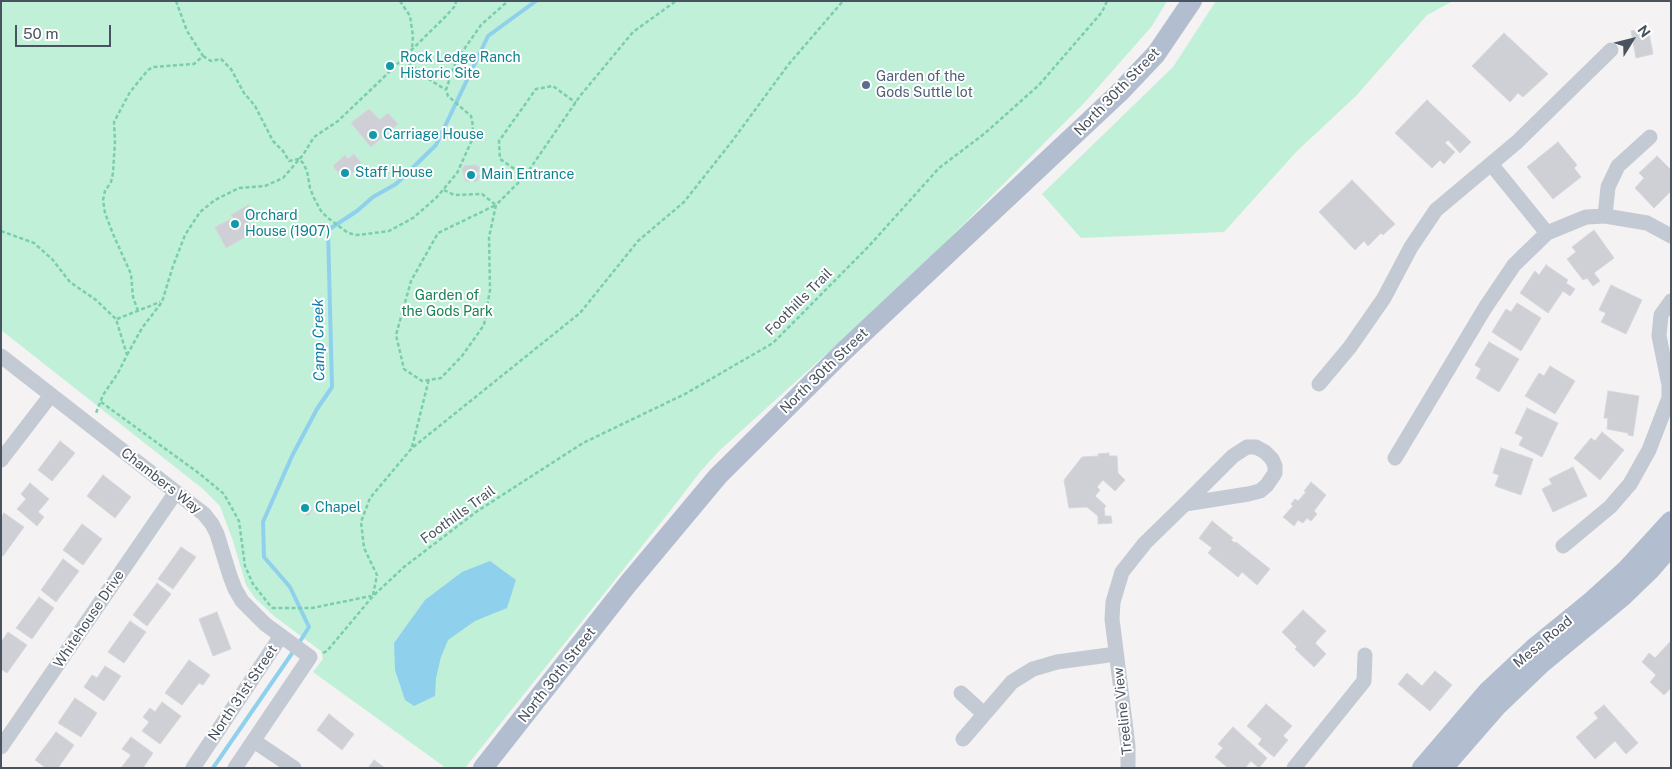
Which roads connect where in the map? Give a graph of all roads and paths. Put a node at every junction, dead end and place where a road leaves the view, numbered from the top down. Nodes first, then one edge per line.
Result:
1 (176, 1) edge
2 (400, 1) edge
3 (456, 1) edge
4 (508, 1) edge
5 (676, 1) edge
6 (843, 1) edge
7 (1107, 1) edge
8 (1192, 1) edge
9 (412, 49) junction
10 (1610, 50) dead end
11 (203, 56) junction
12 (403, 58) junction
13 (446, 90) junction
14 (576, 103) junction
15 (1650, 137) dead end
16 (299, 159) junction
17 (1491, 164) junction
18 (525, 176) junction
19 (444, 190) junction
20 (496, 205) junction
21 (1605, 216) junction
22 (1, 232) edge
23 (1547, 233) junction
24 (1671, 236) edge
25 (1671, 301) edge
26 (162, 302) junction
27 (138, 311) junction
28 (116, 319) junction
29 (127, 355) junction
30 (1, 356) edge
31 (430, 379) junction
32 (1319, 384) dead end
33 (51, 395) junction
34 (91, 426) junction
35 (412, 448) junction
36 (1395, 458) dead end
37 (1, 460) edge
38 (176, 492) junction
39 (1184, 504) junction
40 (1671, 521) edge
41 (1563, 546) dead end
42 (1671, 546) edge
43 (372, 596) junction
44 (272, 608) dead end
45 (281, 636) junction
46 (1116, 654) junction
47 (1365, 655) dead end
48 (310, 657) junction
49 (961, 692) dead end
50 (984, 714) junction
51 (963, 739) dead end
52 (254, 741) junction
53 (1, 747) edge
54 (193, 768) edge
55 (235, 768) edge
56 (294, 768) edge
57 (483, 768) edge
58 (1128, 768) edge
59 (1294, 768) edge
60 (1422, 768) edge
61 (1443, 768) edge

1 - 11 path
2 - 9 path
3 - 9 path
4 - 13 path
5 - 14 path
6 - 35 path
7 - 43 path, Foothills Trail
8 - 57 main road, North 30th Street
9 - 12 path
10 - 17 street
11 - 16 path
11 - 27 path
12 - 13 path
12 - 16 path
13 - 19 path
14 - 18 path
14 - 18 path
15 - 21 street
16 - 19 path
16 - 26 path
17 - 23 street
17 - 32 street
18 - 20 path
19 - 20 path
20 - 31 path
20 - 31 path
21 - 23 street
21 - 24 street
22 - 28 path
23 - 36 street
25 - 41 street
26 - 27 path
26 - 29 path
27 - 28 path
28 - 29 path
29 - 34 path
30 - 33 street, Chambers Way
31 - 35 path
33 - 34 street, Chambers Way
33 - 37 street
34 - 38 street, Chambers Way
35 - 43 path
38 - 45 street, Chambers Way
38 - 53 street, Whitehouse Drive
39 - 39 street, Treeline View
39 - 46 street, Treeline View
40 - 60 main road, Mesa Road
42 - 61 main road, Mesa Road
43 - 44 path
43 - 48 path, Foothills Trail
45 - 48 street, North 31st Street
45 - 54 street, North 31st Street
46 - 50 street, Treeline View
46 - 58 street, Treeline View
47 - 59 street
48 - 52 street
49 - 50 street
50 - 51 street, Treeline View
52 - 55 street
52 - 56 street

